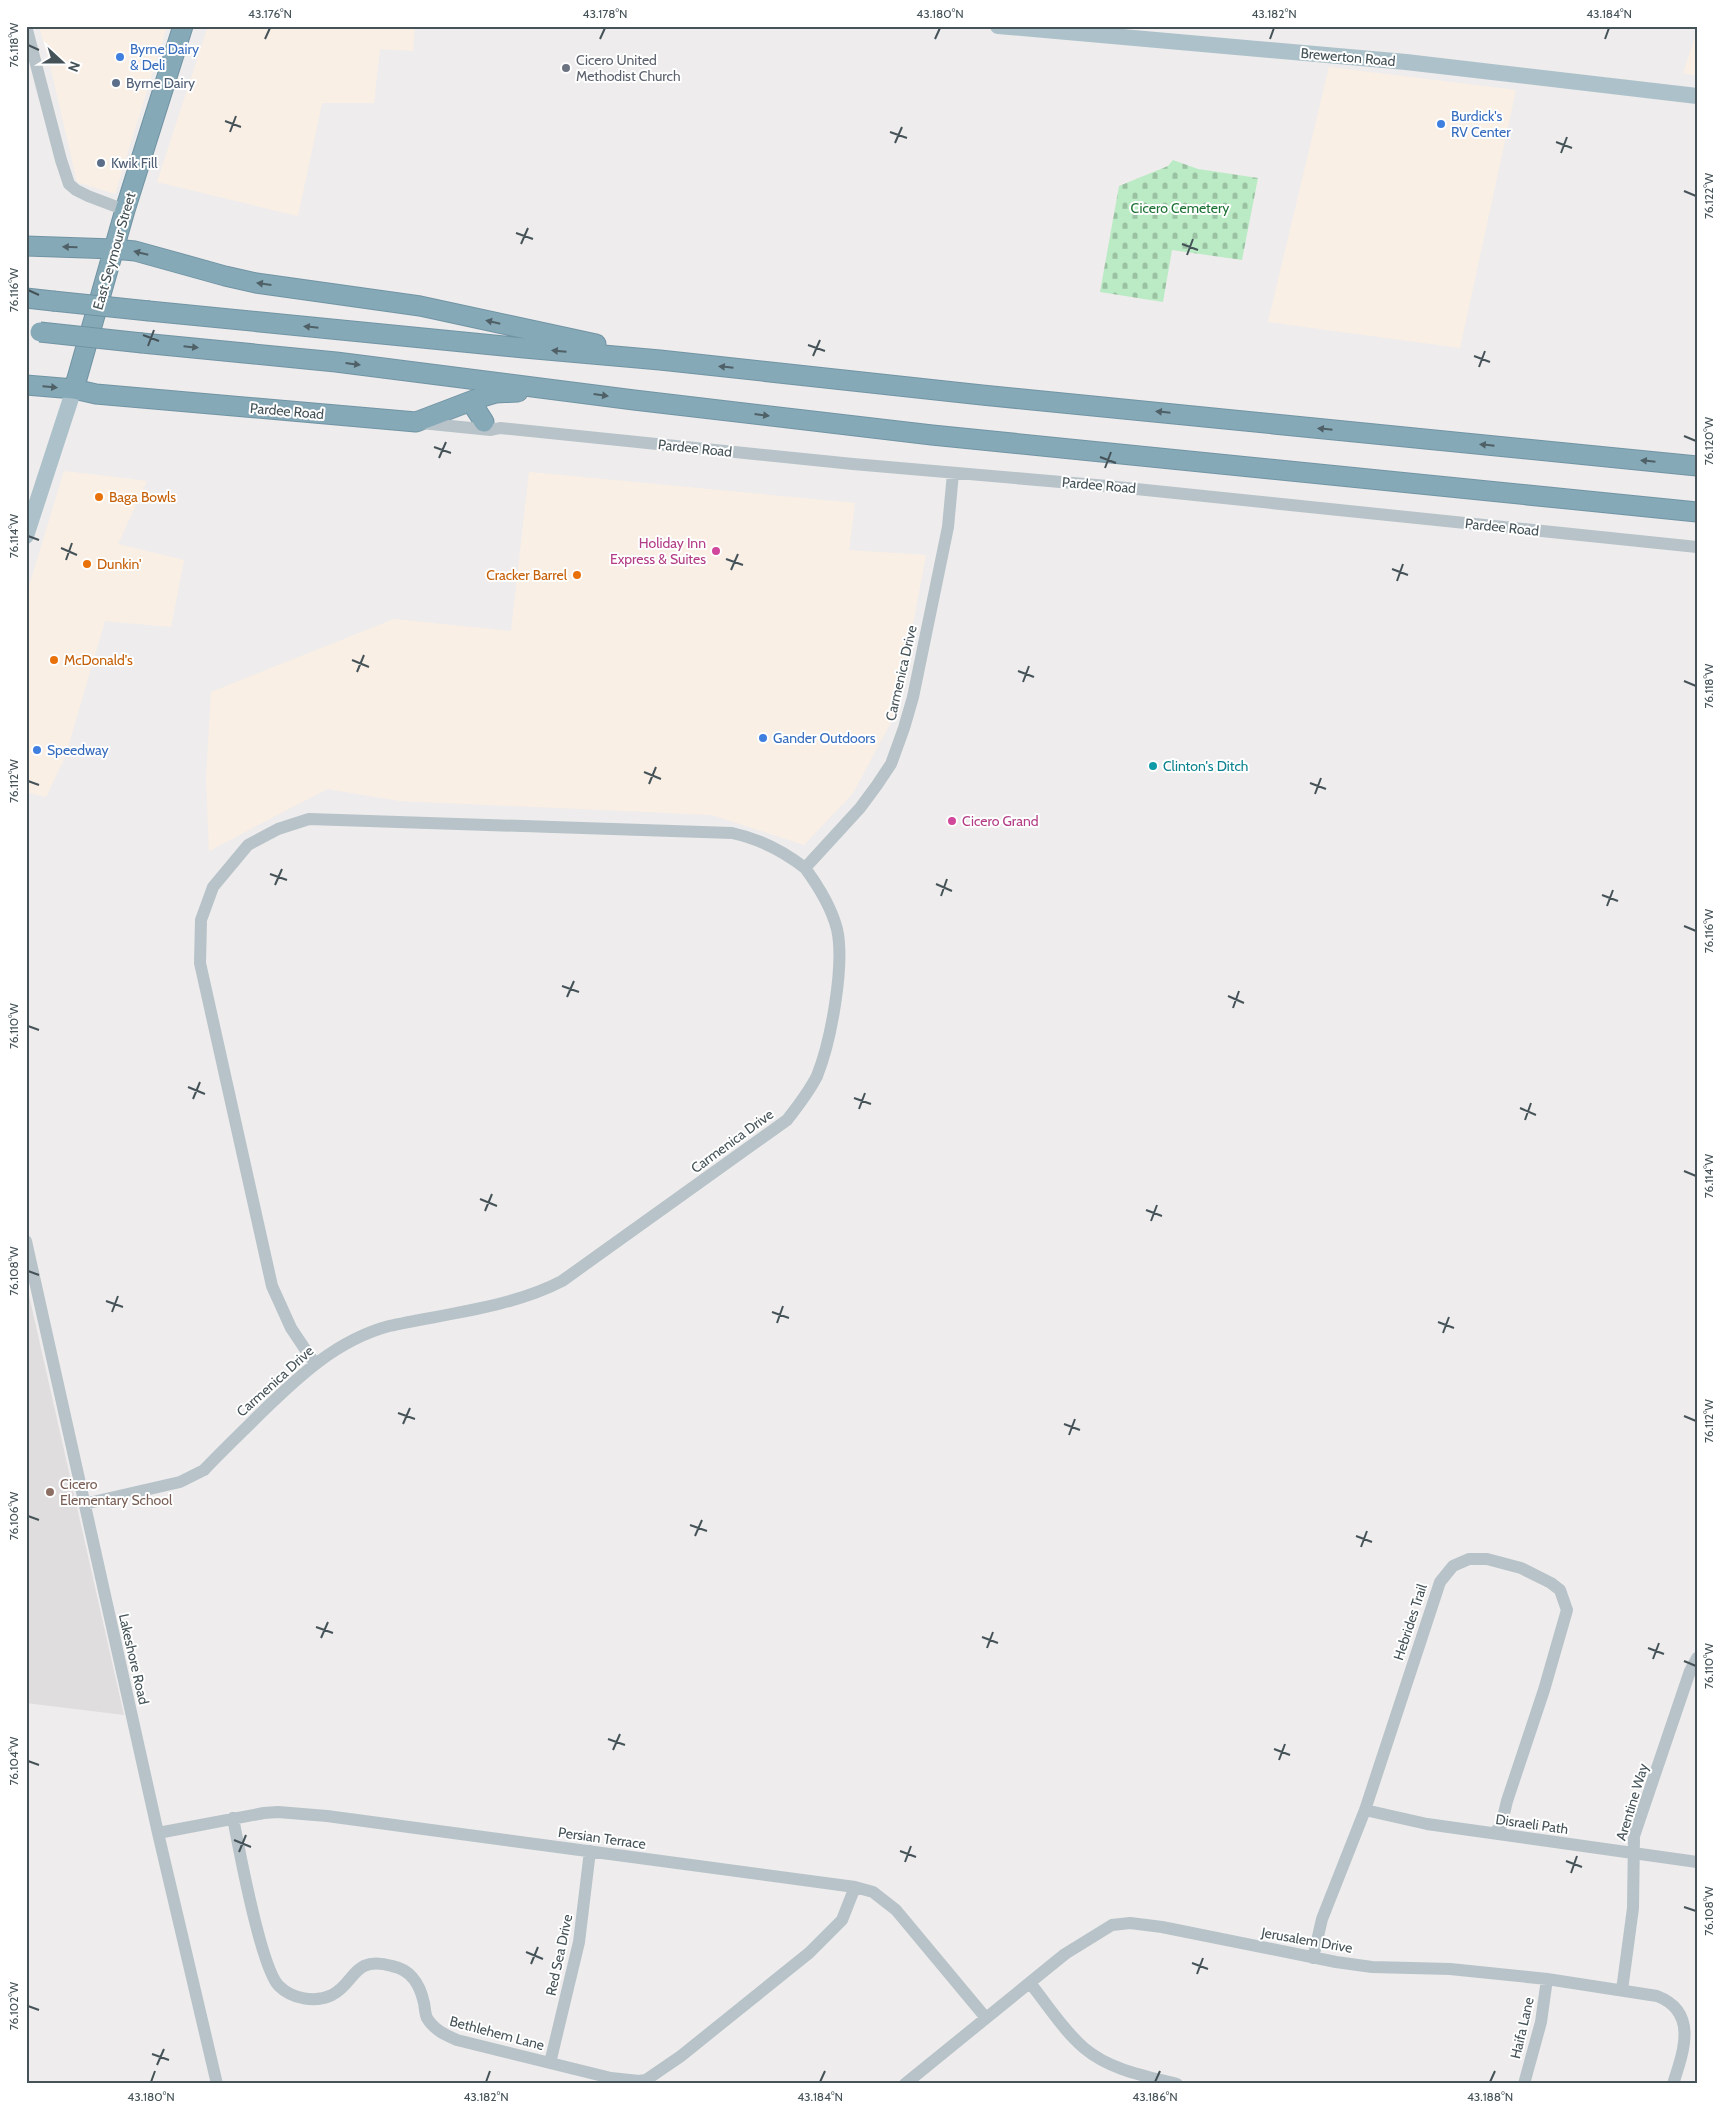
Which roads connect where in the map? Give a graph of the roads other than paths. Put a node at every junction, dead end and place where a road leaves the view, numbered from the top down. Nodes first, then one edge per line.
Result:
1 (26, 26) edge
2 (183, 26) edge
3 (998, 26) edge
4 (1697, 96) edge
5 (125, 210) junction
6 (26, 246) edge
7 (114, 249) junction
8 (26, 298) edge
9 (33, 331) edge
10 (660, 360) junction
11 (26, 386) edge
12 (75, 386) junction
13 (573, 392) junction
14 (479, 398) junction
15 (425, 420) junction
16 (492, 425) junction
17 (1697, 466) edge
18 (953, 473) junction
19 (1697, 512) edge
20 (26, 536) edge
21 (1697, 547) edge
22 (805, 868) junction
23 (26, 1241) edge
24 (315, 1364) junction
25 (84, 1504) junction
26 (1697, 1658) edge
27 (1365, 1810) junction
28 (233, 1818) junction
29 (1495, 1832) junction
30 (158, 1833) junction
31 (590, 1851) junction
32 (1632, 1853) junction
33 (1697, 1862) edge
34 (856, 1887) junction
35 (1313, 1958) junction
36 (1547, 1979) junction
37 (1030, 1983) junction
38 (1622, 1990) junction
39 (986, 2018) junction
40 (550, 2062) junction
41 (217, 2084) edge
42 (905, 2084) edge
43 (1177, 2084) edge
44 (1524, 2084) edge
45 (1672, 2084) edge

1 - 5 street
2 - 5 highway, East Seymour Street
3 - 4 main road, Brewerton Road
5 - 7 highway, East Seymour Street
7 -> 6 highway
10 -> 7 highway
7 - 12 highway, East Seymour Street
10 -> 8 highway, bridge
9 -> 13 highway, bridge
17 -> 10 highway
11 -> 12 highway, Pardee Road
12 - 15 highway, Pardee Road
12 - 20 main road
13 - 14 highway
13 -> 19 highway
14 - 15 highway
14 - 16 highway
15 - 16 street, Pardee Road
15 - 16 street, Pardee Road
16 - 18 street, Pardee Road
18 - 21 street, Pardee Road
18 - 22 street, Carmenica Drive
22 - 24 street, Carmenica Drive
22 - 24 street
23 - 25 street, Lakeshore Road
24 - 25 street, Carmenica Drive
25 - 30 street, Lakeshore Road
26 - 32 street, Arentine Way
27 - 29 street, Disraeli Path
27 - 29 street, Hebrides Trail
27 - 35 street, Hebrides Trail
28 - 30 street, Persian Terrace
28 - 31 street, Persian Terrace
28 - 40 street, Bethlehem Lane
29 - 32 street, Disraeli Path
30 - 41 street, Lakeshore Road
31 - 34 street, Persian Terrace
31 - 40 street, Red Sea Drive
32 - 33 street, Disraeli Path
32 - 38 street, Arentine Way
34 - 39 street, Persian Terrace
34 - 40 street, Bethlehem Lane
35 - 36 street, Jerusalem Drive
35 - 37 street, Jerusalem Drive
36 - 38 street, Jerusalem Drive
36 - 44 street, Haifa Lane
37 - 39 street, Jerusalem Drive
37 - 43 street
38 - 45 street, Jerusalem Drive
39 - 42 street, Jerusalem Drive

